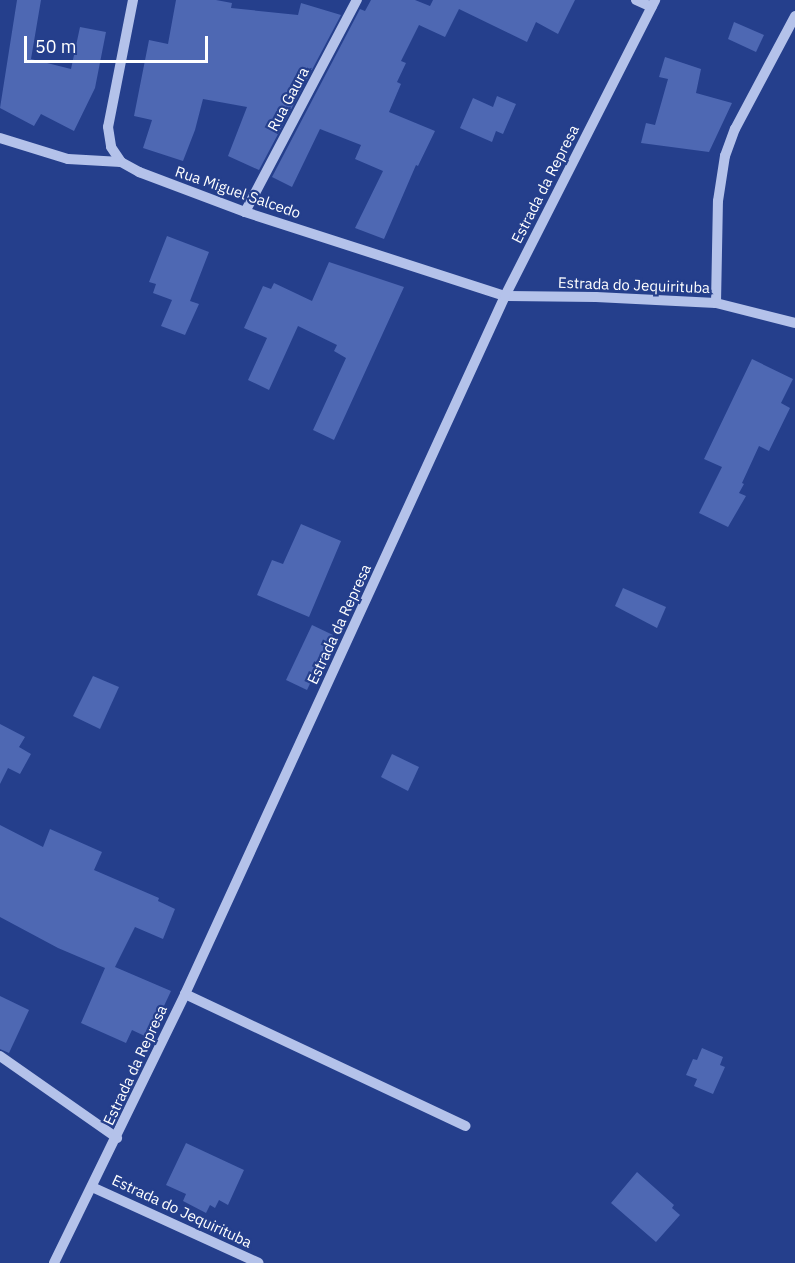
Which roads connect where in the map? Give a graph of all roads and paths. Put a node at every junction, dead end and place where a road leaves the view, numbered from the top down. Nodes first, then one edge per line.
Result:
1 (133, 0) edge
2 (357, 0) edge
3 (636, 0) edge
4 (654, 4) edge
5 (795, 16) edge
6 (0, 138) edge
7 (121, 162) junction
8 (245, 212) junction
9 (505, 296) junction
10 (716, 303) junction
11 (795, 323) edge
12 (185, 994) junction
13 (0, 1056) edge
14 (466, 1126) dead end
15 (117, 1138) junction
16 (92, 1186) junction
17 (54, 1263) edge
18 (259, 1263) edge

1 - 7 street
2 - 8 street, Rua Gaura
3 - 4 street
4 - 9 street, Estrada da Represa
5 - 10 street
6 - 7 street
7 - 8 street, Rua Miguel Salcedo
8 - 9 street, Rua Miguel Salcedo
9 - 10 street, Estrada do Jequirituba
9 - 12 street, Estrada da Represa
10 - 11 street, Estrada do Jequirituba
12 - 14 street
12 - 15 street, Estrada da Represa
13 - 15 street
15 - 16 street, Estrada da Represa
16 - 17 street, Estrada da Represa
16 - 18 street, Estrada do Jequirituba

